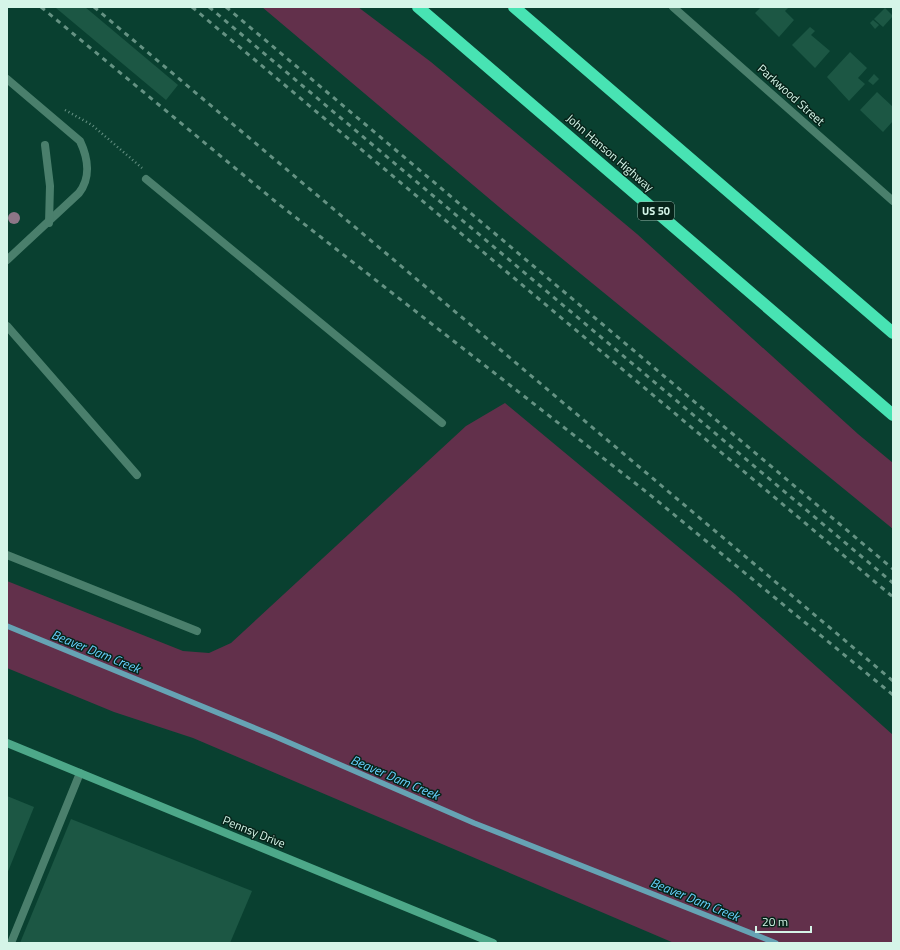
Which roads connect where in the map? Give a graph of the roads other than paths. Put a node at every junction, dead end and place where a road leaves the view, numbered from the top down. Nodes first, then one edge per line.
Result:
1 (418, 7) edge
2 (514, 7) edge
3 (673, 7) edge
4 (7, 79) edge
5 (45, 145) dead end
6 (146, 179) dead end
7 (893, 201) edge
8 (49, 223) junction
9 (7, 260) edge
10 (7, 326) edge
11 (893, 333) edge
12 (893, 415) edge
13 (442, 423) dead end
14 (137, 475) dead end
15 (7, 555) edge
16 (197, 631) dead end
17 (7, 743) edge
18 (80, 773) junction
19 (11, 943) edge
20 (493, 943) edge

1 - 12 highway, John Hanson Highway / US 50
2 - 11 highway
3 - 7 street, Parkwood Street
4 - 8 street
5 - 8 street
6 - 13 street
8 - 9 street
10 - 14 street
15 - 16 street
17 - 18 main road, Pennsy Drive
18 - 19 street
18 - 20 main road, Pennsy Drive

